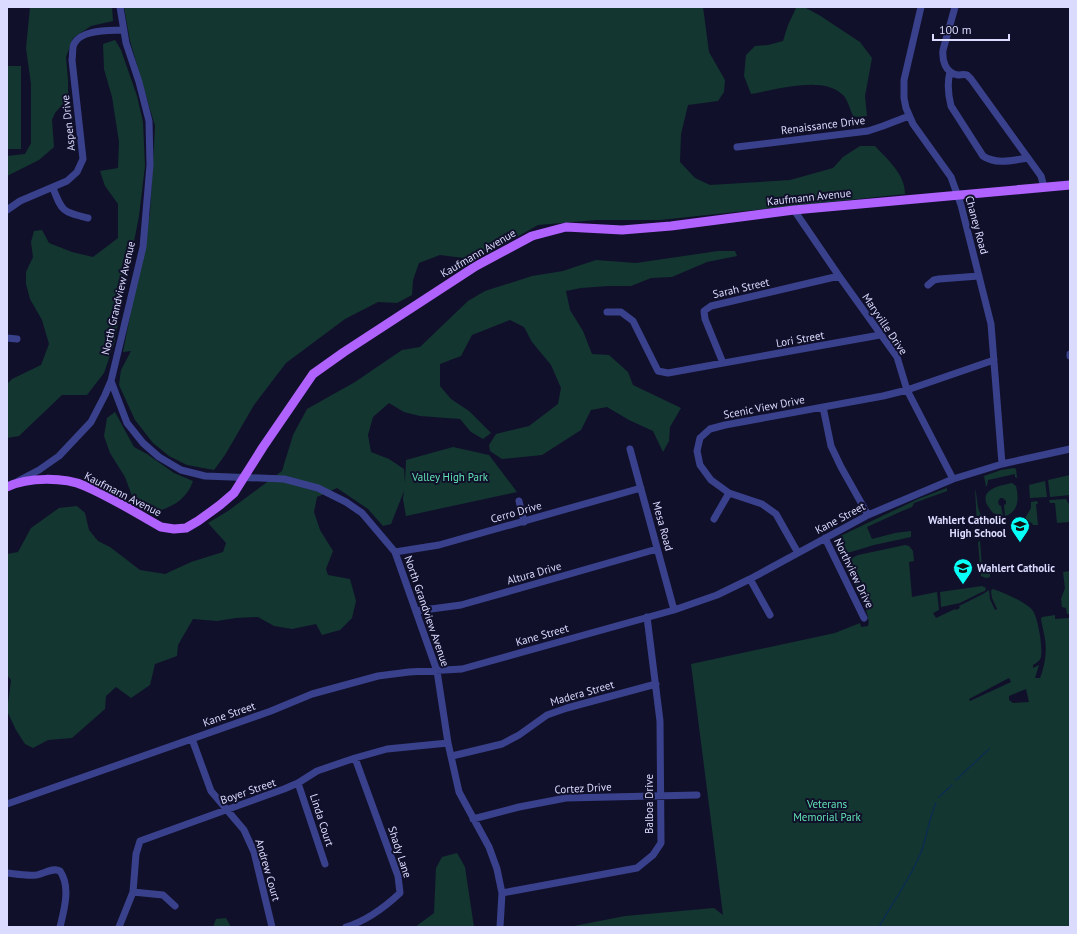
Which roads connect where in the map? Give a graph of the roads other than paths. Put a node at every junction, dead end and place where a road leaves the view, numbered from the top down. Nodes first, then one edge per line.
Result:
1 (120, 7) edge
2 (921, 7) edge
3 (955, 7) edge
4 (124, 30) junction
5 (950, 72) junction
6 (909, 116) junction
7 (737, 147) dead end
8 (1028, 158) junction
9 (1070, 185) edge
10 (1044, 187) junction
11 (53, 188) junction
12 (958, 195) junction
13 (7, 210) edge
14 (794, 210) junction
15 (88, 218) dead end
16 (839, 276) junction
17 (979, 276) junction
18 (928, 285) dead end
19 (607, 312) dead end
20 (880, 335) junction
21 (7, 338) edge
22 (17, 339) dead end
23 (994, 360) junction
24 (723, 363) junction
25 (111, 381) junction
26 (908, 390) junction
27 (823, 407) junction
28 (630, 449) dead end
29 (1070, 449) edge
30 (1002, 464) junction
31 (243, 478) junction
32 (953, 480) junction
33 (10, 485) edge
34 (641, 488) junction
35 (729, 494) junction
36 (519, 501) dead end
37 (868, 515) junction
38 (714, 519) dead end
39 (524, 522) junction
40 (825, 538) junction
41 (657, 549) junction
42 (395, 552) junction
43 (798, 553) junction
44 (750, 579) junction
45 (674, 610) junction
46 (416, 611) junction
47 (770, 615) dead end
48 (647, 617) junction
49 (864, 618) dead end
50 (436, 671) junction
51 (656, 684) junction
52 (192, 739) junction
53 (448, 743) junction
54 (452, 756) junction
55 (355, 758) junction
56 (298, 783) junction
57 (697, 795) dead end
58 (660, 797) junction
59 (7, 804) edge
60 (226, 810) junction
61 (473, 819) junction
62 (325, 864) dead end
63 (7, 873) edge
64 (133, 892) junction
65 (502, 893) junction
66 (175, 906) dead end
67 (60, 927) edge
68 (119, 927) edge
69 (272, 927) edge
70 (346, 927) edge
71 (500, 927) edge

1 - 4 street, North Grandview Avenue
2 - 6 street, Chaney Road
3 - 5 street
4 - 11 street, Aspen Drive
4 - 25 street, North Grandview Avenue
5 - 8 street
5 - 8 street
6 - 7 street, Renaissance Drive
6 - 12 street, Chaney Road
8 - 10 street
9 - 10 main road, Kaufmann Avenue
10 - 12 main road, Kaufmann Avenue
11 - 13 street, Aspen Drive
11 - 15 street
12 - 14 main road, Kaufmann Avenue
12 - 17 street, Chaney Road
14 - 16 street, Maryville Drive
14 - 31 main road, Kaufmann Avenue
16 - 20 street, Maryville Drive
16 - 24 street, Sarah Street
17 - 18 street
17 - 23 street, Chaney Road
19 - 24 street, Lori Street
20 - 24 street, Lori Street
20 - 26 street, Maryville Drive
21 - 22 street
23 - 26 street, Scenic View Drive
23 - 30 street, Chaney Road
25 - 31 street, North Grandview Avenue
25 - 33 street, North Grandview Avenue
26 - 27 street, Scenic View Drive
26 - 32 street, Maryville Drive
27 - 35 street, Scenic View Drive
27 - 37 street
28 - 34 street, Mesa Road
29 - 30 street, Kane Street
30 - 32 street, Kane Street
31 - 33 main road, Kaufmann Avenue
31 - 42 street, North Grandview Avenue
32 - 37 street, Kane Street
34 - 39 street, Cerro Drive
34 - 41 street, Mesa Road
35 - 38 street
35 - 43 street, Scenic View Drive
36 - 39 street
37 - 40 street, Kane Street
39 - 42 street, Cerro Drive
40 - 43 street, Kane Street
40 - 49 street, Northview Drive
41 - 45 street, Mesa Road
41 - 46 street, Altura Drive
42 - 46 street, North Grandview Avenue
43 - 44 street, Kane Street
44 - 45 street, Kane Street
44 - 47 street
45 - 48 street, Kane Street
46 - 50 street, North Grandview Avenue
48 - 50 street, Kane Street
48 - 51 street, Balboa Drive
50 - 52 street, Kane Street
50 - 53 street, North Grandview Avenue
51 - 54 street, Madera Street
51 - 58 street, Balboa Drive
52 - 59 street, Kane Street
52 - 60 street, Andrew Court
53 - 54 street, North Grandview Avenue
53 - 55 street, Boyer Street
54 - 61 street, North Grandview Avenue
55 - 56 street, Boyer Street
55 - 70 street, Shady Lane
56 - 60 street, Boyer Street
56 - 62 street, Linda Court
57 - 58 street, Cortez Drive
58 - 61 street, Cortez Drive
58 - 65 street, Balboa Drive
60 - 64 street, Boyer Street
60 - 69 street, Andrew Court
61 - 65 street, North Grandview Avenue
63 - 67 street
64 - 66 street
64 - 68 street, Boyer Street
65 - 71 street, North Grandview Avenue

